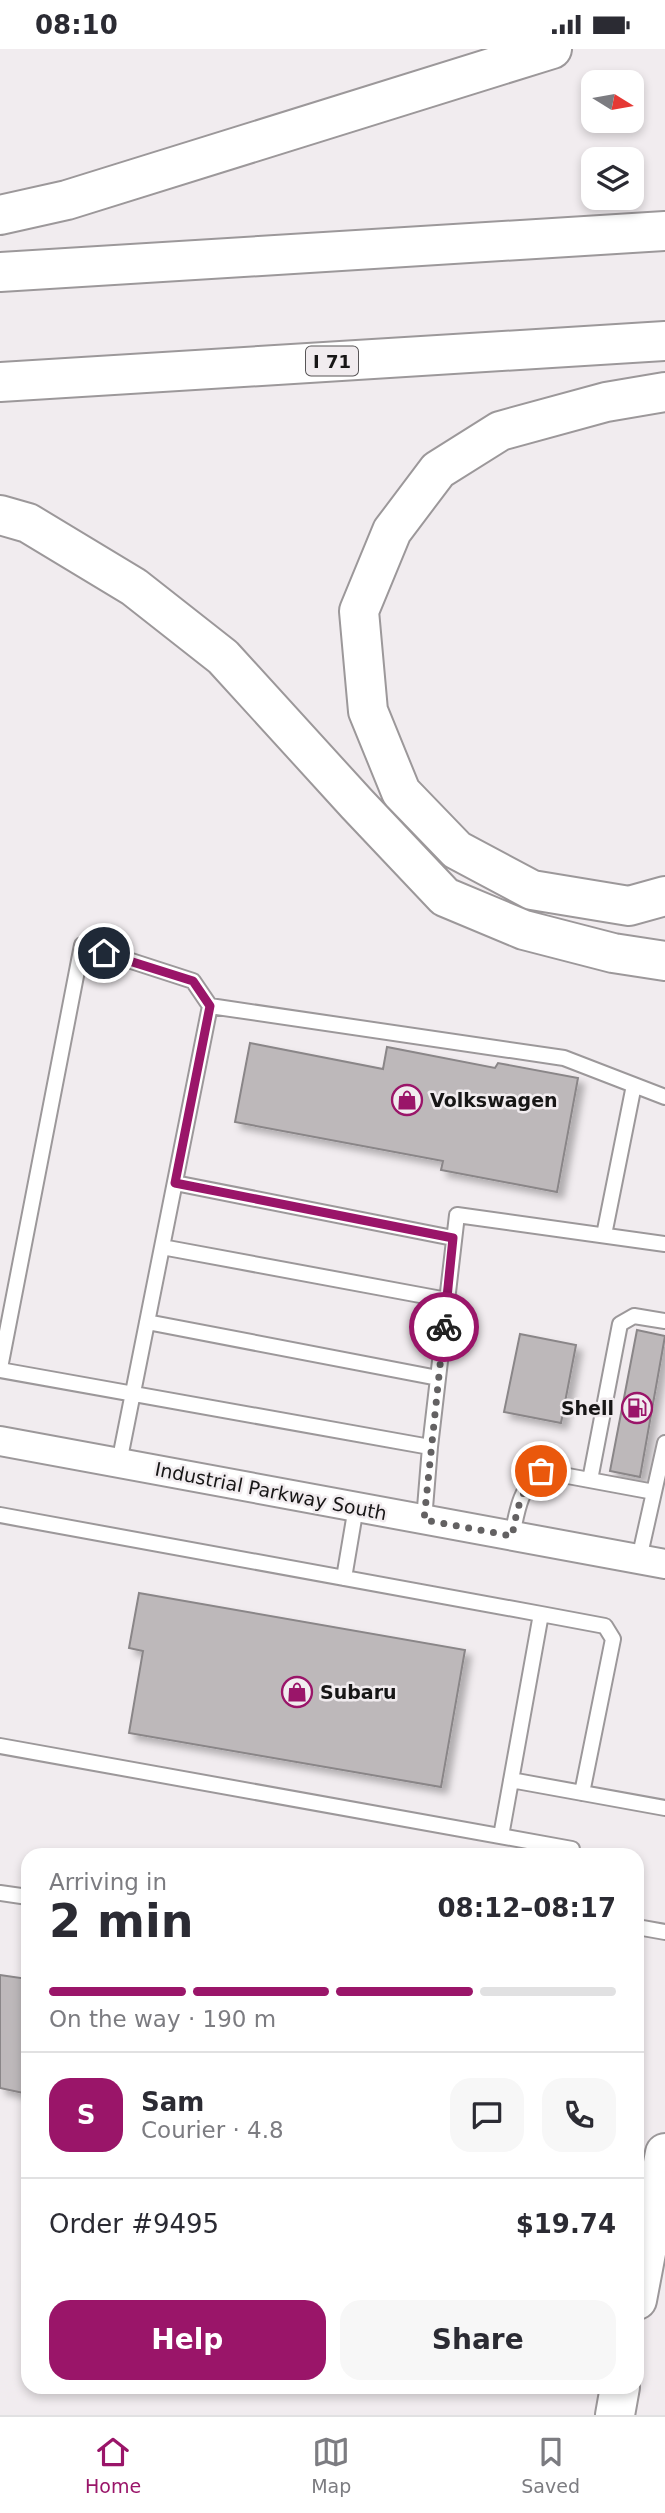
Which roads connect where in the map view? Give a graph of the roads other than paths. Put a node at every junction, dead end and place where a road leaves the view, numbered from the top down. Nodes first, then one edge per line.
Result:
1 (552, 49) edge
2 (0, 215) edge
3 (665, 231) edge
4 (0, 272) edge
5 (665, 341) edge
6 (0, 382) edge
7 (665, 392) edge
8 (0, 515) edge
9 (665, 896) edge
10 (665, 961) edge
11 (210, 1006) junction
12 (634, 1085) junction
13 (665, 1097) edge
14 (175, 1183) junction
15 (604, 1235) junction
16 (453, 1238) junction
17 (665, 1244) edge
18 (162, 1247) junction
19 (447, 1300) junction
20 (665, 1321) edge
21 (147, 1322) junction
22 (0, 1369) edge
23 (438, 1377) junction
24 (133, 1394) junction
25 (0, 1441) edge
26 (665, 1443) edge
27 (430, 1447) junction
28 (119, 1463) junction
29 (590, 1480) junction
30 (654, 1492) junction
31 (356, 1507) junction
32 (0, 1515) edge
33 (424, 1520) junction
34 (512, 1536) junction
35 (652, 1562) edge
36 (344, 1578) junction
37 (541, 1614) junction
38 (0, 1746) edge
39 (511, 1780) junction
40 (582, 1793) junction
41 (665, 1808) edge
42 (501, 1836) junction
43 (567, 1848) edge
44 (0, 1892) edge
45 (21, 1896) edge
46 (644, 1928) edge
47 (665, 1932) edge
48 (665, 2153) edge
49 (644, 2263) edge
50 (619, 2394) edge
51 (615, 2415) edge

1 - 2 main road
3 - 4 main road
5 - 6 main road, I 71
7 - 9 main road
8 - 10 main road
11 - 12 lane
11 - 14 lane
11 - 22 lane
12 - 13 lane
12 - 15 lane
14 - 16 lane
14 - 18 lane
15 - 16 lane
15 - 17 lane
16 - 19 lane
18 - 19 lane
18 - 21 lane
19 - 23 lane
20 - 29 lane
21 - 23 lane
21 - 24 lane
22 - 24 lane
23 - 27 lane
24 - 27 lane
24 - 28 lane
25 - 28 street, Industrial Parkway South
26 - 30 lane
27 - 33 lane
28 - 31 street, Industrial Parkway South
29 - 30 lane
29 - 34 lane
30 - 35 lane
31 - 33 street, Industrial Parkway South
31 - 36 lane
32 - 36 lane
33 - 34 street, Industrial Parkway South
34 - 35 street, Industrial Parkway South
36 - 37 lane
37 - 39 lane
37 - 40 lane
38 - 42 lane
39 - 40 lane
39 - 42 lane
40 - 41 lane
42 - 43 lane
44 - 45 lane
46 - 47 lane
48 - 49 main road
50 - 51 main road

